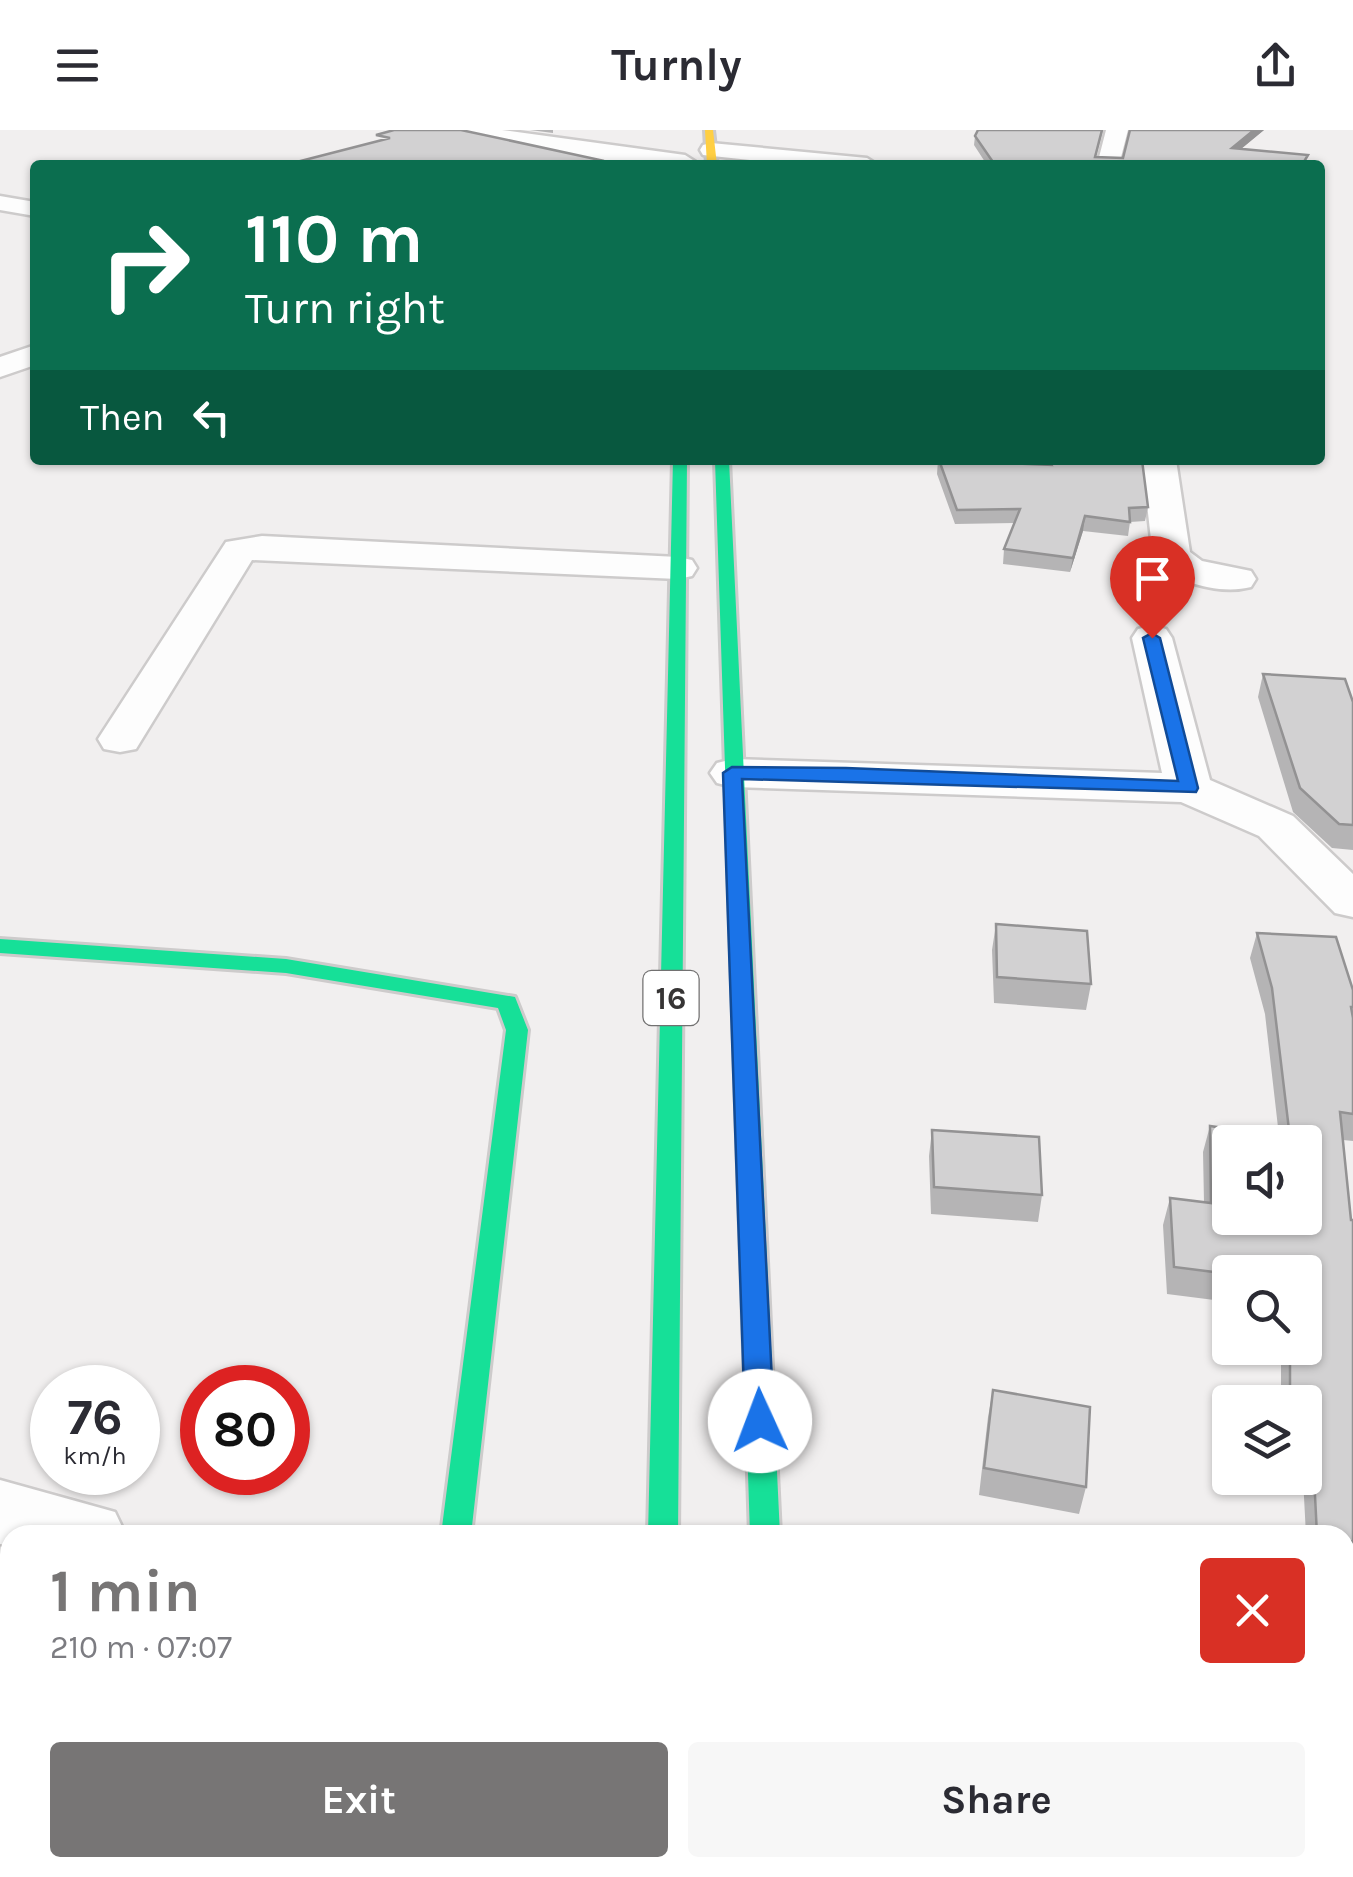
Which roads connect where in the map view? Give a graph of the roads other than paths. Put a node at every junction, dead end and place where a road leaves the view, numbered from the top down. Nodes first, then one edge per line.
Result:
1 (470, 130) edge
2 (1118, 130) edge
3 (711, 148) edge
4 (685, 158) edge
5 (821, 160) edge
6 (1109, 160) edge
7 (0, 203) edge
8 (30, 208) edge
9 (30, 356) edge
10 (0, 368) edge
11 (680, 465) edge
12 (722, 465) edge
13 (1159, 465) edge
14 (678, 568) junction
15 (1237, 580) dead end
16 (1152, 638) dead end
17 (120, 739) dead end
18 (732, 773) junction
19 (1189, 788) junction
20 (1353, 902) edge
21 (0, 946) edge
22 (0, 1512) edge
23 (50, 1525) edge
24 (457, 1525) edge
25 (663, 1525) edge
26 (764, 1525) edge

1 - 4 street
2 - 6 street
3 - 5 street
7 - 8 street
9 - 10 street
11 - 14 main road, 16
12 - 18 main road, 16
13 - 15 street
14 - 17 street
14 - 25 main road, 16
16 - 19 street
18 - 19 street
18 - 26 main road, 16
19 - 20 street
21 - 24 main road
22 - 23 street

